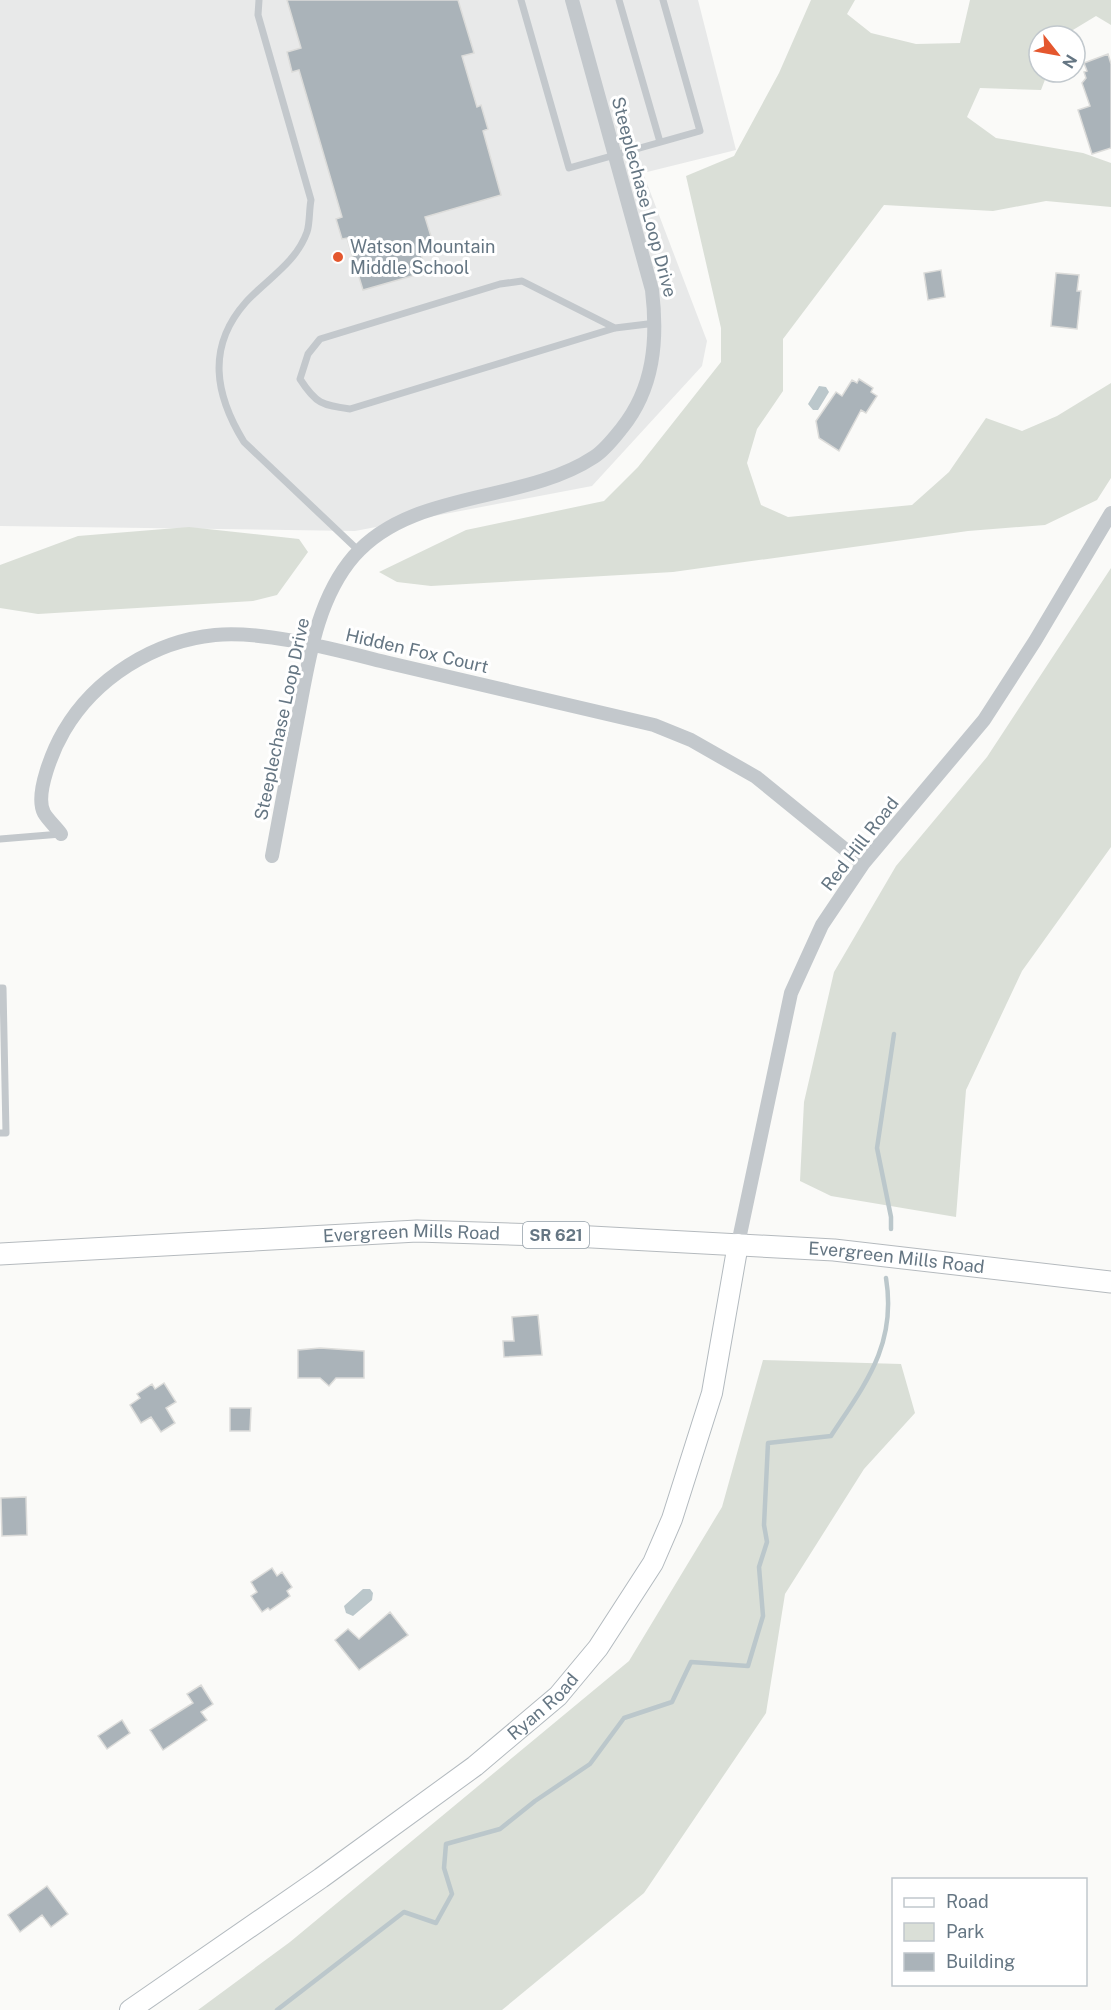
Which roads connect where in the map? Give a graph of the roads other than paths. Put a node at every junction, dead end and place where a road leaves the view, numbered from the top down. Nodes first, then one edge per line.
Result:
1 (259, 0) edge
2 (520, 0) edge
3 (572, 0) edge
4 (619, 0) edge
5 (663, 0) edge
6 (660, 142) junction
7 (615, 154) junction
8 (656, 323) junction
9 (615, 328) junction
10 (1111, 513) edge
11 (359, 550) junction
12 (312, 645) junction
13 (61, 834) joint
14 (0, 839) edge
15 (272, 856) dead end
16 (863, 864) junction
17 (0, 988) edge
18 (0, 1133) edge
19 (738, 1244) junction
20 (0, 1254) edge
21 (1111, 1282) edge
22 (130, 2010) edge

1 - 11 lane
2 - 7 lane
3 - 7 street, Steeplechase Loop Drive
4 - 6 lane
5 - 6 lane
6 - 7 lane
7 - 8 street, Steeplechase Loop Drive
8 - 9 lane
8 - 11 street, Steeplechase Loop Drive
9 - 9 lane
10 - 16 street, Red Hill Road
11 - 12 street, Steeplechase Loop Drive
12 - 13 street, Hidden Fox Court
12 - 15 street, Steeplechase Loop Drive
12 - 16 street, Hidden Fox Court
13 - 14 lane
16 - 19 street, Red Hill Road
17 - 18 lane
19 - 20 main road, Evergreen Mills Road / SR 621
19 - 21 main road, Evergreen Mills Road / SR 621
19 - 22 main road, Ryan Road

